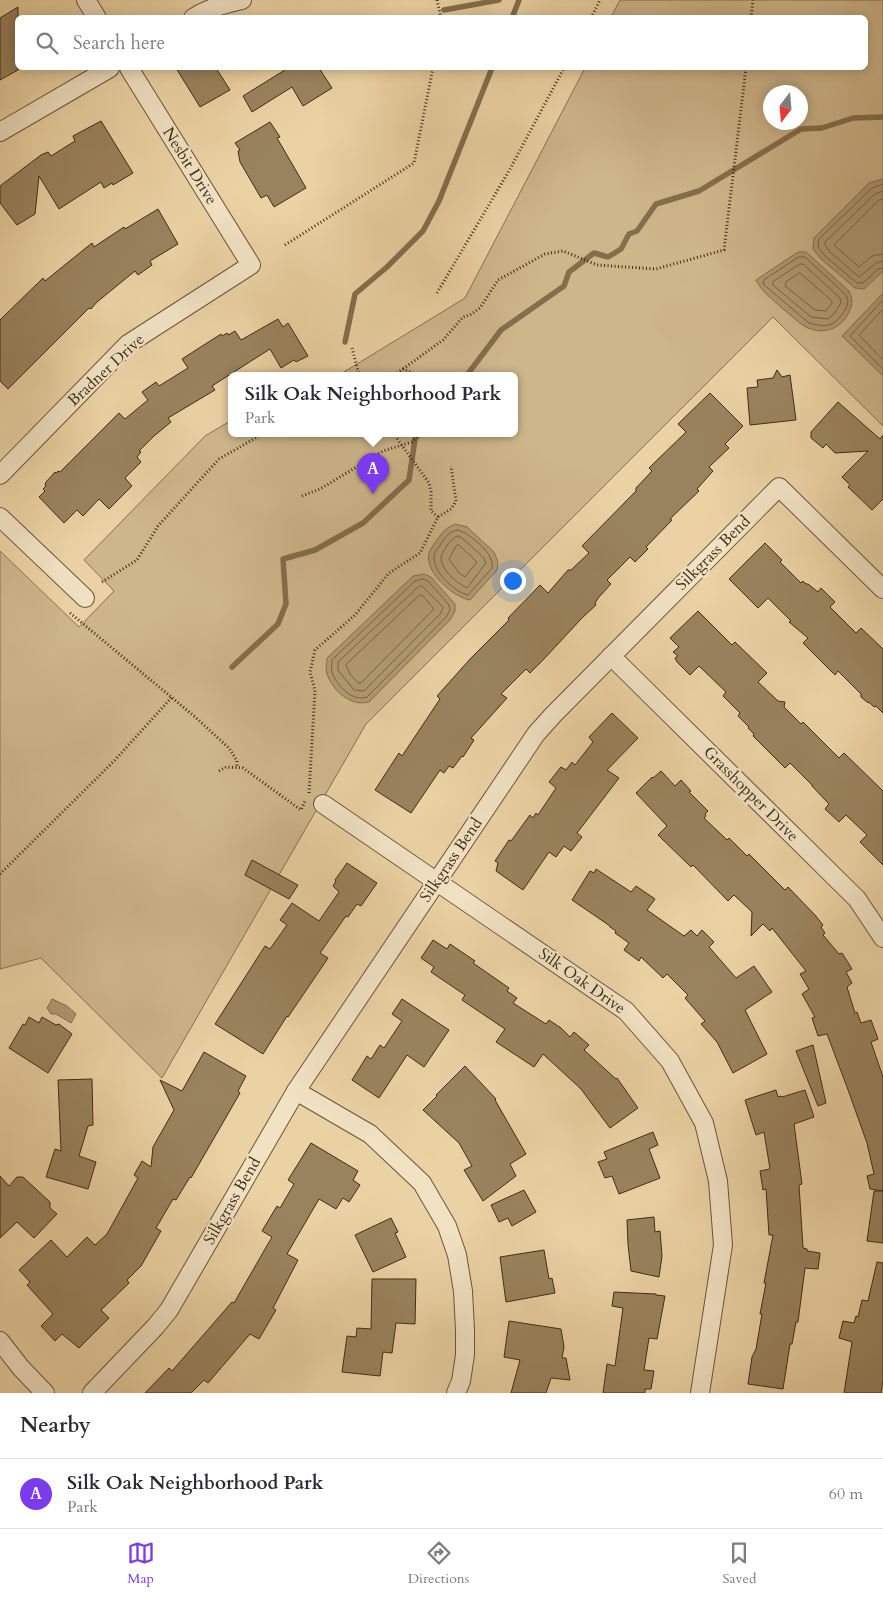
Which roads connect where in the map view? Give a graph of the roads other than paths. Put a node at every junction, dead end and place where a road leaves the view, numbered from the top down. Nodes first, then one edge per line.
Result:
1 (86, 0) edge
2 (242, 0) edge
3 (95, 15) edge
4 (198, 15) edge
5 (107, 70) edge
6 (130, 70) edge
7 (0, 132) edge
8 (251, 265) joint
9 (0, 475) edge
10 (0, 517) edge
11 (883, 589) edge
12 (85, 598) dead end
13 (611, 656) junction
14 (323, 804) dead end
15 (438, 881) junction
16 (883, 938) edge
17 (296, 1091) junction
18 (0, 1341) edge
19 (46, 1393) edge
20 (92, 1393) edge
21 (456, 1393) edge
22 (700, 1393) edge

1 - 3 street
2 - 4 street
5 - 7 street
6 - 8 street, Nesbit Drive
8 - 9 street, Bradner Drive
10 - 12 street
11 - 13 street, Silkgrass Bend
13 - 15 street, Silkgrass Bend
13 - 16 street, Grasshopper Drive
14 - 15 street, Silk Oak Drive
15 - 17 street, Silkgrass Bend
15 - 22 street, Silk Oak Drive
17 - 20 street, Silkgrass Bend
17 - 21 street
18 - 19 street

